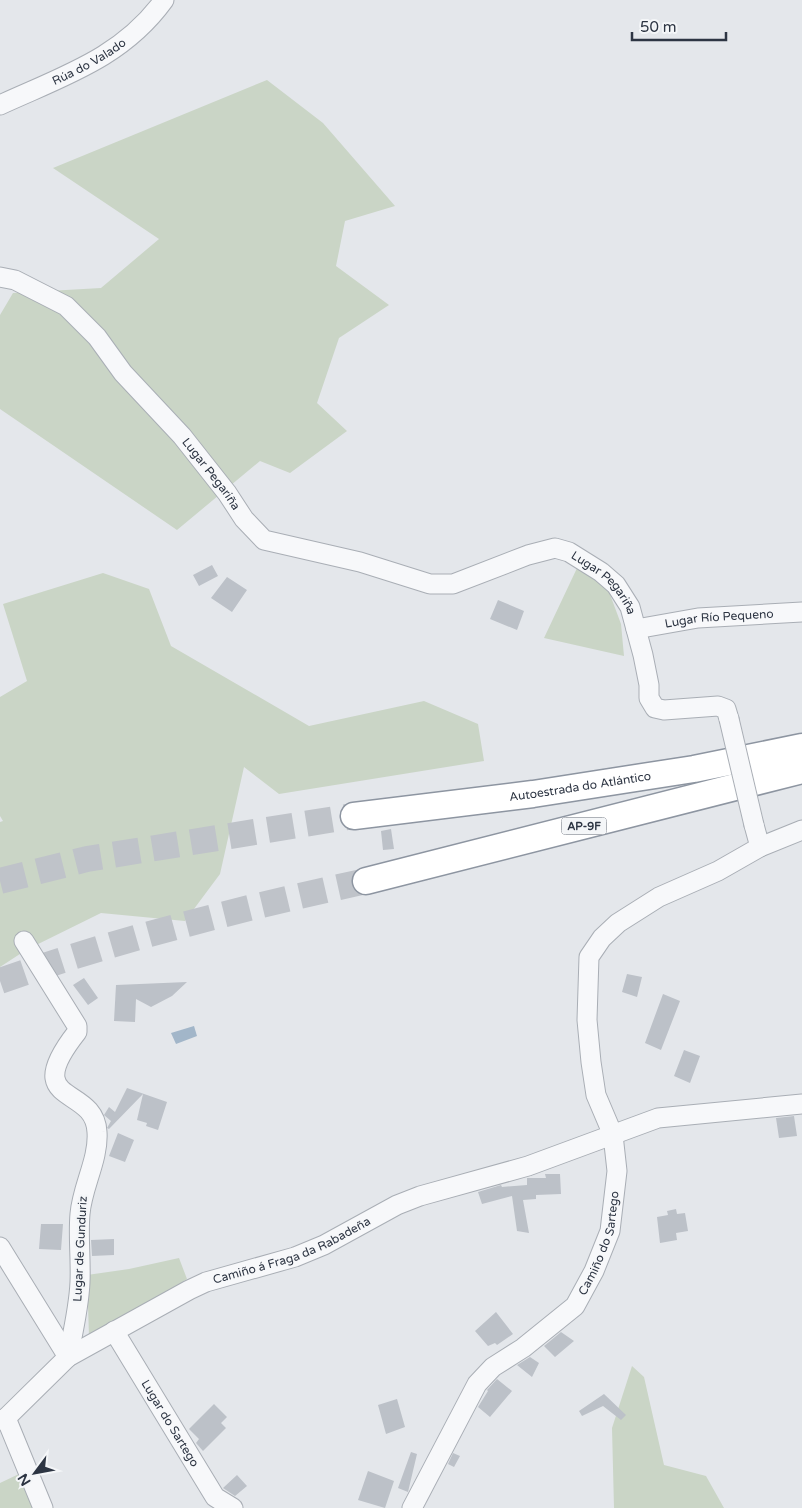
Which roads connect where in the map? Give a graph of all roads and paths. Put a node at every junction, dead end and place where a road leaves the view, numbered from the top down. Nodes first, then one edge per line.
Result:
1 (164, 0) edge
2 (0, 105) edge
3 (0, 276) edge
4 (802, 612) edge
5 (636, 629) junction
6 (802, 747) edge
7 (802, 770) edge
8 (354, 816) tunnel mouth
9 (802, 830) edge
10 (760, 848) junction
11 (366, 881) tunnel mouth
12 (24, 941) dead end
13 (802, 1104) edge
14 (613, 1135) junction
15 (0, 1247) edge
16 (114, 1331) junction
17 (68, 1357) junction
18 (3, 1419) edge
19 (43, 1508) edge
20 (233, 1508) edge
21 (412, 1508) edge

1 - 2 street, Rúa do Valado
3 - 5 street, Lugar Pegariña
4 - 5 street, Lugar Río Pequeno
5 - 10 street, Lugar Pegariña, bridge
6 - 8 highway, Autoestrada do Atlántico
7 - 11 highway, AP-9F
9 - 10 street
10 - 14 street
12 - 17 street, Lugar de Gunduriz
13 - 14 street
14 - 16 street, Camiño á Fraga da Rabadeña
14 - 21 street, Camiño do Sartego
15 - 17 street
16 - 17 street, Camiño á Fraga da Rabadeña
16 - 20 street, Lugar do Sartego
17 - 18 street, Camiño á Fraga da Rabadeña
18 - 19 street

